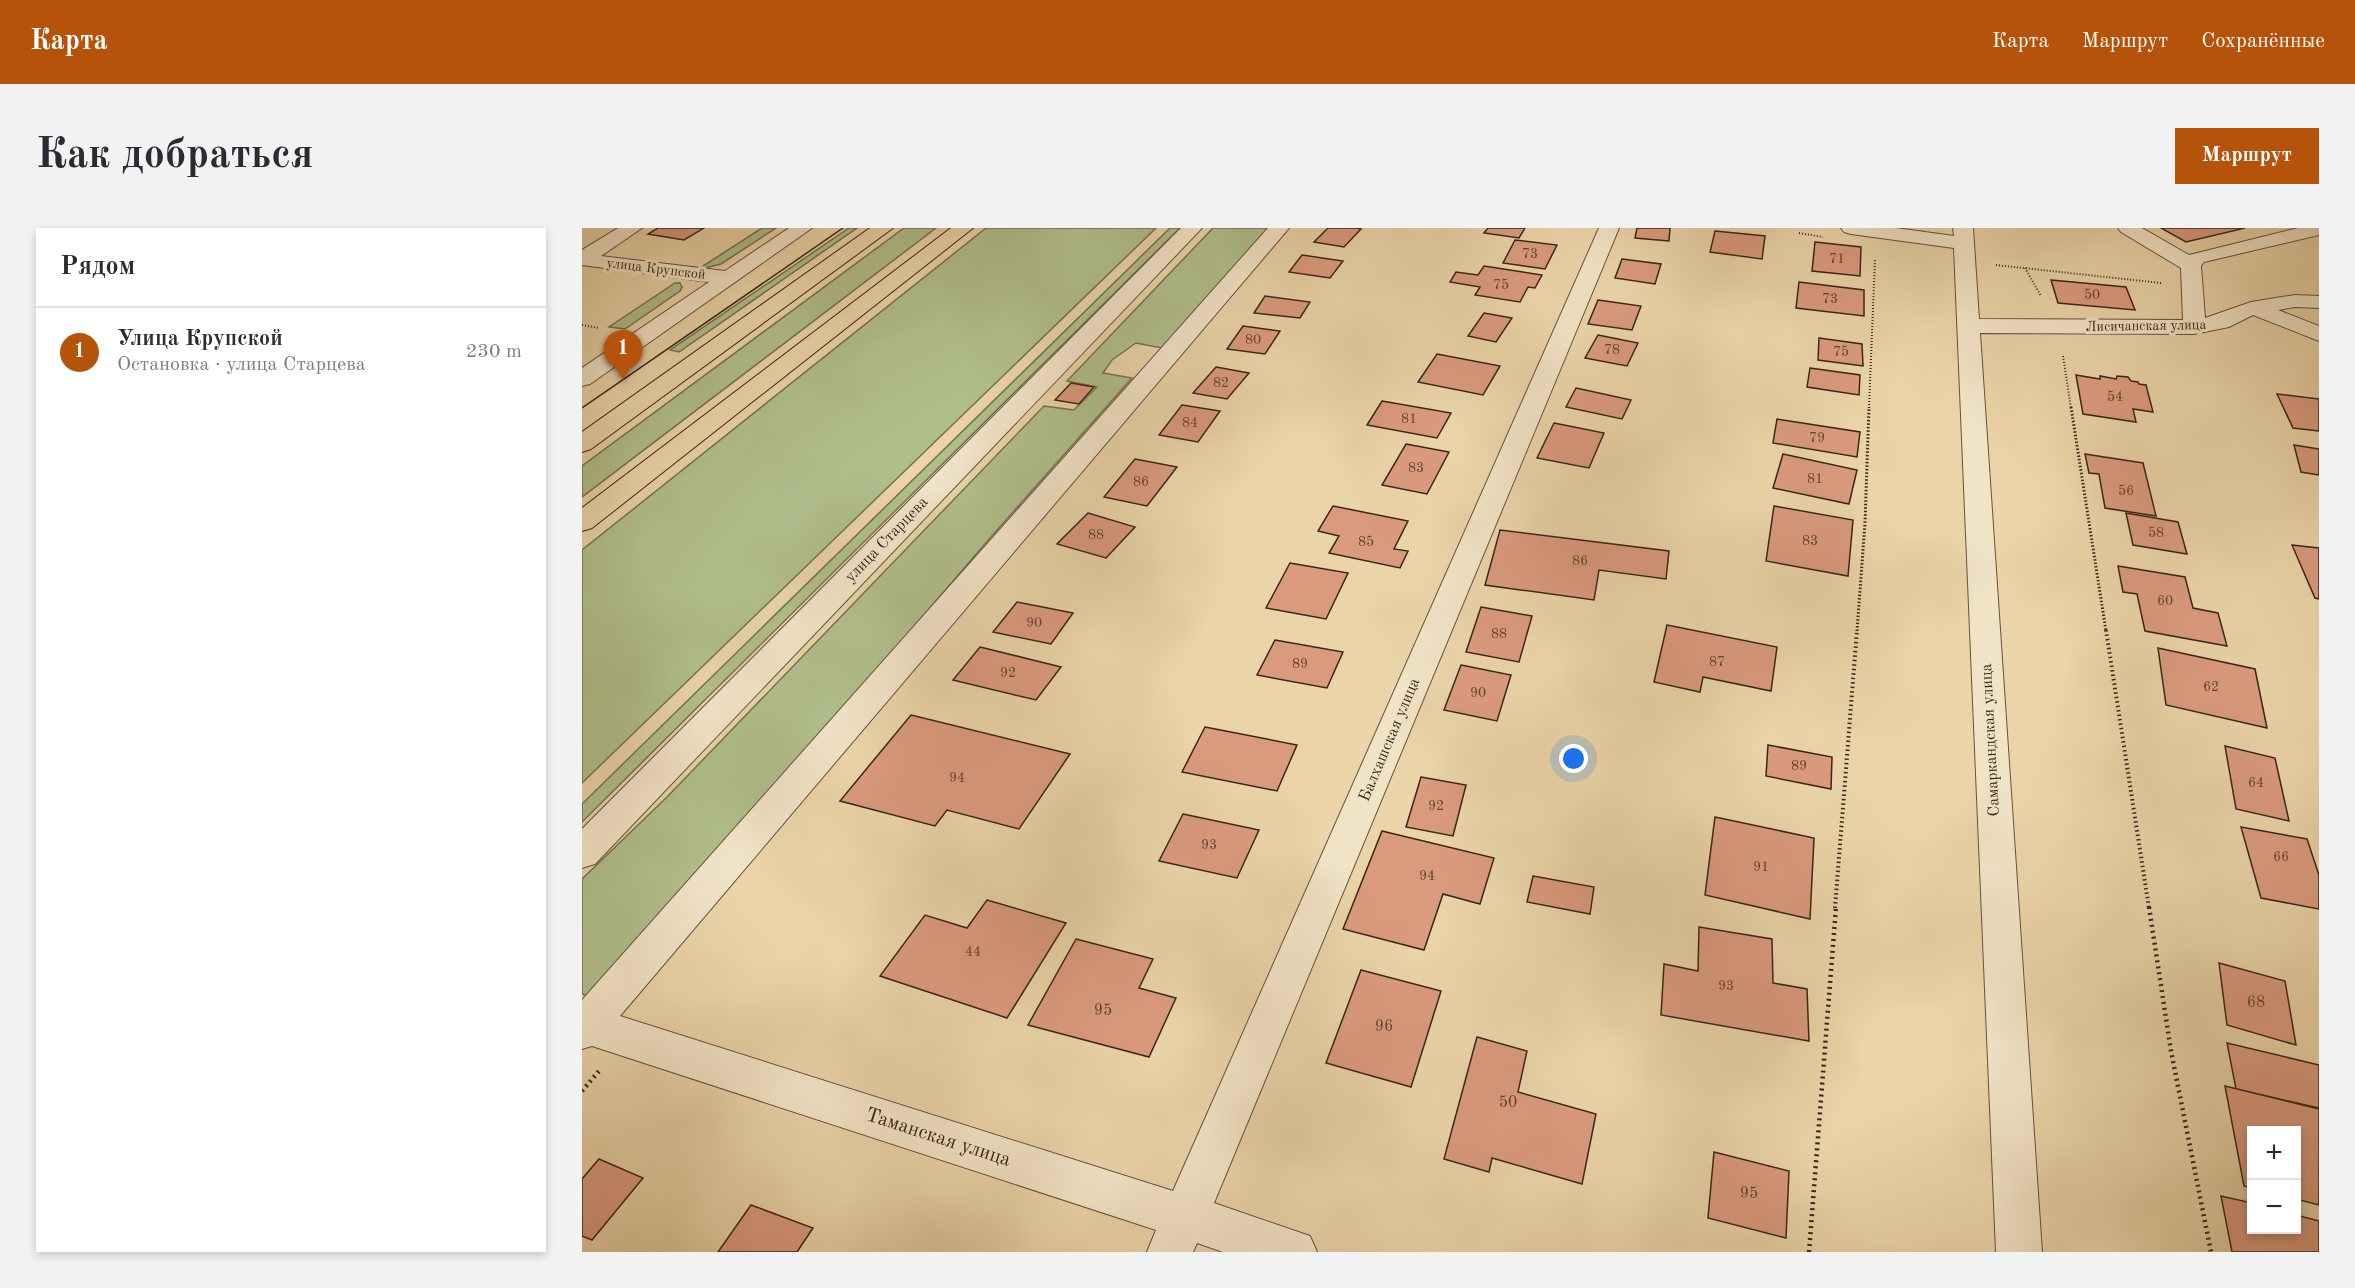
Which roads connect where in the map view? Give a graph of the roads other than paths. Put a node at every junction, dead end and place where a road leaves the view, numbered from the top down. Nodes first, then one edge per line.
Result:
1 (632, 228) edge
2 (802, 228) edge
3 (883, 228) edge
4 (963, 228) edge
5 (1192, 228) edge
6 (1279, 228) edge
7 (1609, 228) edge
8 (1851, 228) edge
9 (2128, 228) edge
10 (2319, 230) edge
11 (1964, 236) edge
12 (582, 259) edge
13 (2191, 265) junction
14 (729, 278) junction
15 (2319, 302) edge
16 (2251, 308) junction
17 (1968, 326) junction
18 (2194, 327) junction
19 (2319, 334) edge
20 (582, 379) edge
21 (582, 444) edge
22 (582, 522) edge
23 (582, 853) edge
24 (584, 1026) edge
25 (1177, 1235) edge
26 (1294, 1252) edge
27 (2019, 1252) edge

1 - 12 street
2 - 14 street
3 - 21 main road
4 - 22 main road
5 - 23 street, улица Старцева
6 - 24 street
7 - 25 street, Балхашская улица
8 - 11 street
9 - 13 street
10 - 13 street
11 - 17 street, Самаркандская улица
12 - 14 street, улица Крупской
13 - 18 street
14 - 20 street
15 - 16 street, Лисичанская улица
16 - 18 street, Лисичанская улица
16 - 19 street
17 - 18 street, Лисичанская улица
17 - 27 street, Самаркандская улица
24 - 25 street, Таманская улица
25 - 26 street, Таманская улица

